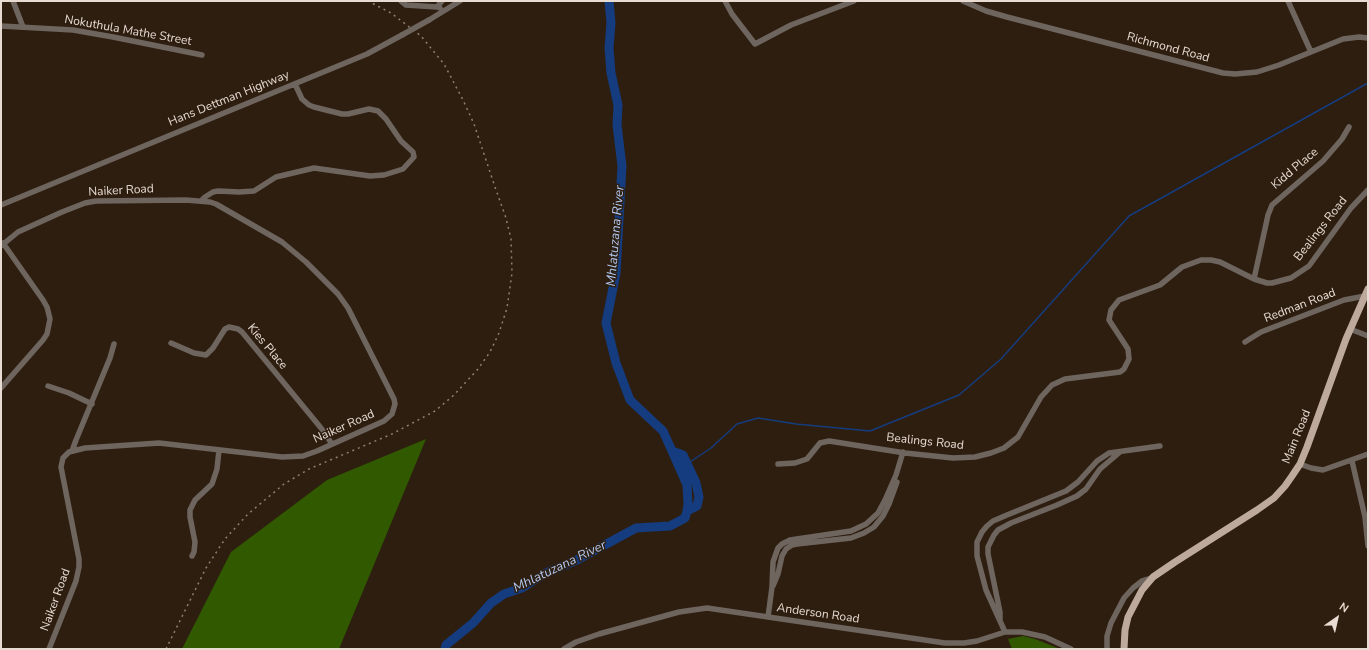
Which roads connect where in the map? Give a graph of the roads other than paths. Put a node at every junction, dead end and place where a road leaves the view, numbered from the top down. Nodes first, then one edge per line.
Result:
1 (12, 1) edge
2 (402, 1) edge
3 (442, 1) edge
4 (460, 1) edge
5 (725, 1) edge
6 (854, 1) edge
7 (963, 1) edge
8 (1288, 1) edge
9 (437, 7) junction
10 (446, 11) junction
11 (1, 26) edge
12 (23, 27) junction
13 (1368, 38) edge
14 (1311, 52) junction
15 (202, 55) dead end
16 (295, 84) junction
17 (1349, 127) dead end
18 (1368, 190) edge
19 (201, 201) junction
20 (1, 205) edge
21 (2, 245) edge
22 (1254, 279) junction
23 (1366, 293) edge
24 (1350, 329) junction
25 (1368, 336) edge
26 (1244, 342) dead end
27 (171, 343) dead end
28 (114, 344) dead end
29 (48, 386) dead end
30 (1, 388) edge
31 (92, 404) junction
32 (332, 444) junction
33 (1160, 446) dead end
34 (219, 450) junction
35 (72, 451) junction
36 (904, 452) junction
37 (1120, 452) junction
38 (1368, 454) edge
39 (1352, 461) junction
40 (778, 464) dead end
41 (1300, 464) junction
42 (1368, 546) edge
43 (192, 556) dead end
44 (1153, 577) junction
45 (768, 617) junction
46 (1000, 624) junction
47 (1005, 632) junction
48 (49, 649) edge
49 (564, 649) edge
50 (1071, 649) edge
51 (1107, 649) edge
52 (1124, 649) edge

1 - 12 street
2 - 9 street
3 - 9 street
4 - 10 street, Hans Dettman Highway
5 - 6 street
7 - 14 street, Richmond Road
8 - 14 street
9 - 10 street
10 - 16 street, Hans Dettman Highway, bridge
11 - 12 street, Nokuthula Mathe Street
12 - 15 street, Nokuthula Mathe Street
13 - 14 street, Richmond Road
16 - 19 street
16 - 20 street, Hans Dettman Highway
17 - 22 street, Kidd Place
18 - 22 street, Bealings Road
19 - 21 street, Naiker Road
19 - 32 street, Naiker Road
21 - 30 street
22 - 36 street, Bealings Road
23 - 24 main road, Main Road
23 - 26 street, Redman Road
24 - 25 street
24 - 41 main road, Main Road
27 - 32 street, Kies Place
28 - 31 street
29 - 31 street
31 - 35 street
32 - 34 street, Naiker Road
33 - 37 street
34 - 35 street, Naiker Road
34 - 43 street
35 - 48 street, Naiker Road
36 - 40 street, Bealings Road
36 - 45 street
37 - 46 street
37 - 46 street
38 - 39 street
39 - 41 street
39 - 42 street
41 - 44 main road, Main Road
44 - 51 street, Main Road
44 - 52 main road, Main Road
45 - 47 street, Anderson Road
45 - 49 street, Anderson Road
46 - 47 street
47 - 50 street, Anderson Road

